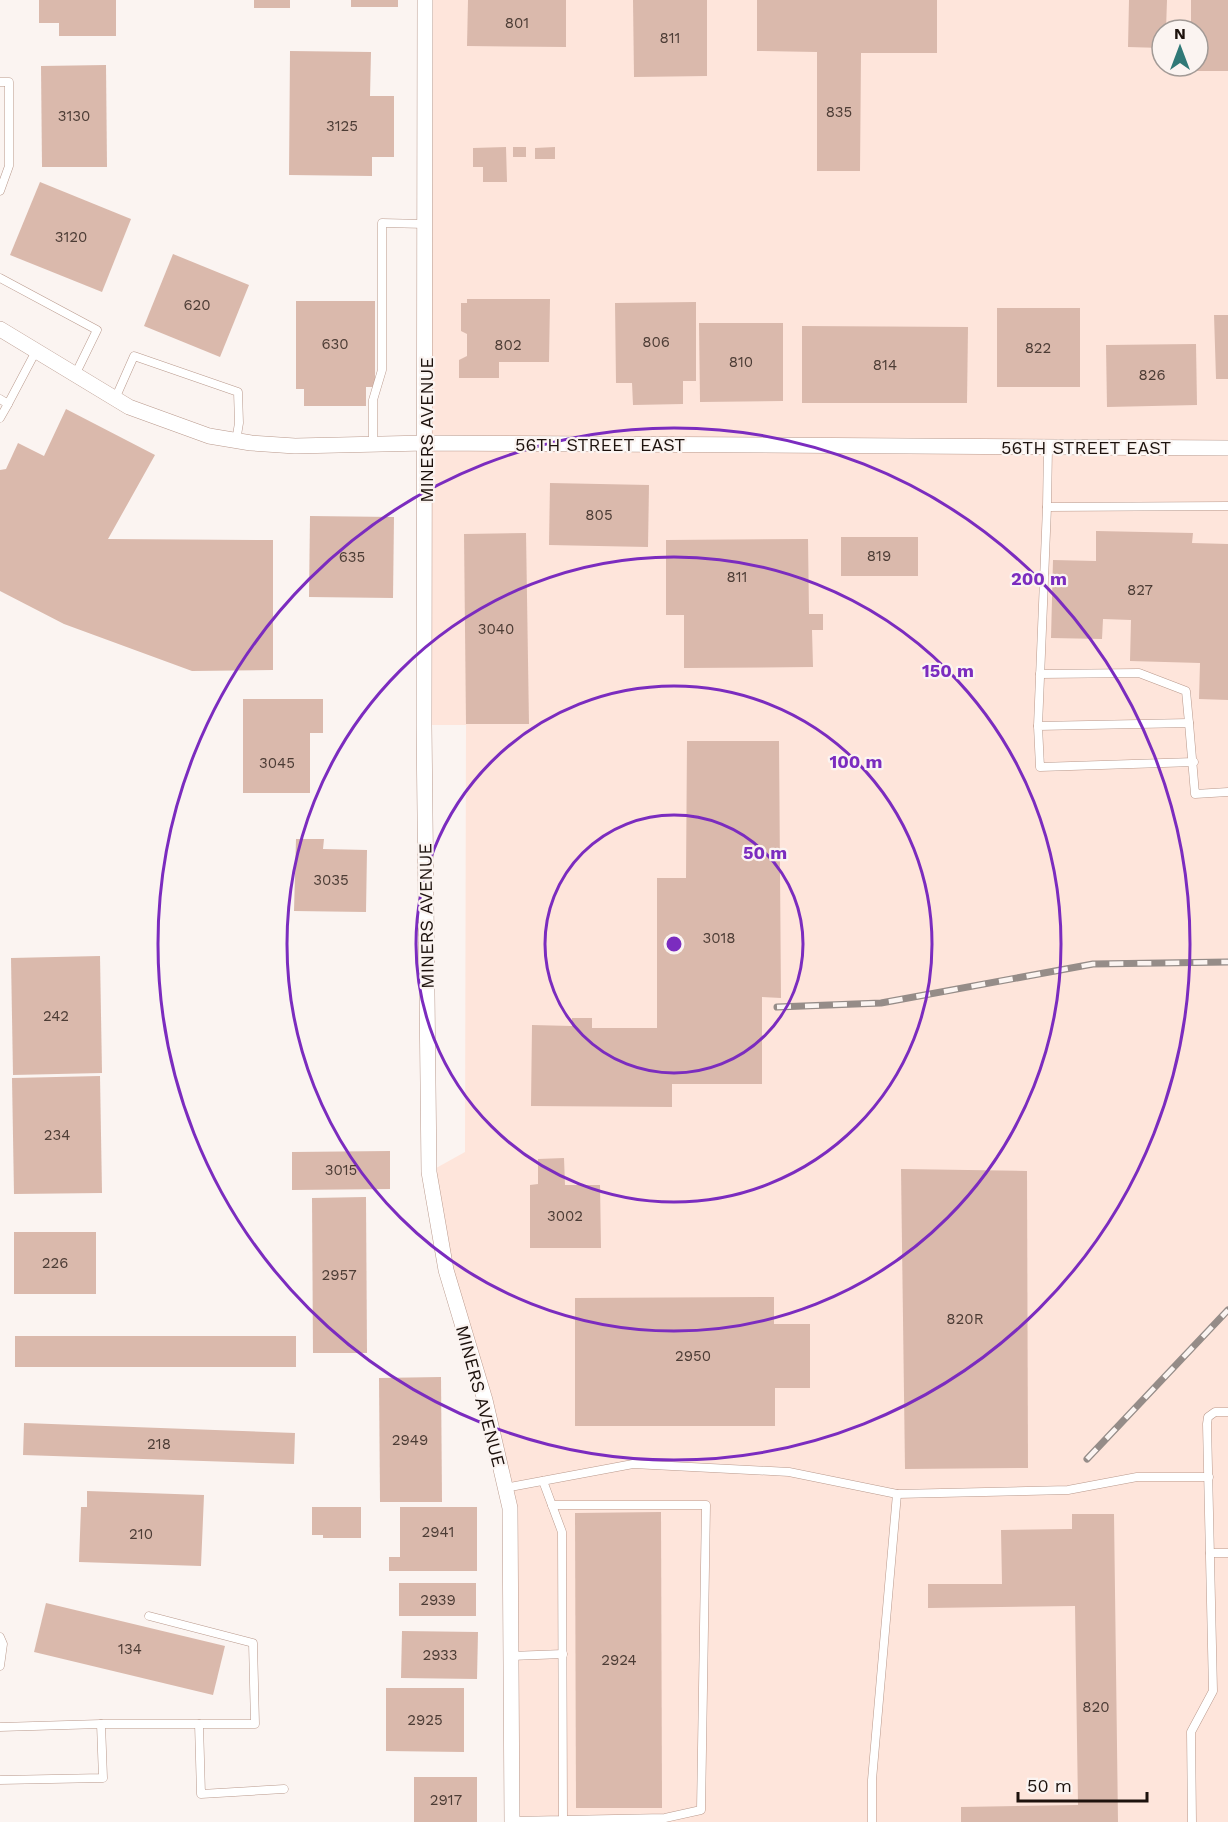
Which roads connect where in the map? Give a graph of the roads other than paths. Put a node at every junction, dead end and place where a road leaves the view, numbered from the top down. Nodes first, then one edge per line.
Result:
1 (425, 0) edge
2 (0, 82) edge
3 (2, 180) edge
4 (0, 191) edge
5 (425, 224) junction
6 (0, 278) edge
7 (0, 329) edge
8 (36, 351) junction
9 (76, 373) junction
10 (0, 399) edge
11 (115, 399) junction
12 (8, 404) junction
13 (0, 418) edge
14 (236, 441) junction
15 (373, 443) junction
16 (426, 443) junction
17 (1048, 447) junction
18 (1228, 448) edge
19 (1228, 506) edge
20 (1047, 507) junction
21 (1040, 674) junction
22 (1189, 723) junction
23 (1038, 726) junction
24 (1194, 762) junction
25 (1228, 792) edge
26 (1228, 1412) edge
27 (1209, 1477) junction
28 (543, 1481) junction
29 (506, 1488) junction
30 (897, 1494) junction
31 (552, 1505) junction
32 (1210, 1553) junction
33 (1228, 1553) edge
34 (149, 1616) dead end
35 (0, 1637) edge
36 (563, 1654) junction
37 (511, 1656) junction
38 (0, 1666) edge
39 (101, 1724) junction
40 (199, 1724) junction
41 (0, 1726) edge
42 (0, 1780) edge
43 (284, 1789) dead end
44 (563, 1820) junction
45 (512, 1822) edge
46 (872, 1822) edge
47 (1192, 1822) edge

1 - 5 street, MINERS AVENUE
2 - 3 lane
3 - 4 lane
5 - 15 lane
5 - 16 street, MINERS AVENUE
6 - 9 lane
7 - 8 street, 56TH STREET EAST
8 - 9 street, 56TH STREET EAST
8 - 12 lane
9 - 11 street, 56TH STREET EAST
10 - 12 lane
11 - 14 street, 56TH STREET EAST
11 - 14 lane
12 - 13 lane
14 - 15 street, 56TH STREET EAST
15 - 16 street, 56TH STREET EAST
16 - 17 street, 56TH STREET EAST
16 - 29 street, MINERS AVENUE
17 - 18 street, 56TH STREET EAST
17 - 20 lane
19 - 20 lane
20 - 21 lane
21 - 22 lane
21 - 23 lane
22 - 23 lane
22 - 24 lane
23 - 24 lane
24 - 25 lane
26 - 27 lane
27 - 30 lane
27 - 32 lane
28 - 29 lane
28 - 30 lane
28 - 31 lane
29 - 37 street, MINERS AVENUE
30 - 46 lane
31 - 36 lane
31 - 44 lane
32 - 33 lane
32 - 47 lane
34 - 40 lane
35 - 38 lane
36 - 37 lane
36 - 44 lane
37 - 45 street, MINERS AVENUE
39 - 40 lane
39 - 41 lane
39 - 42 lane
40 - 43 lane
44 - 45 lane

